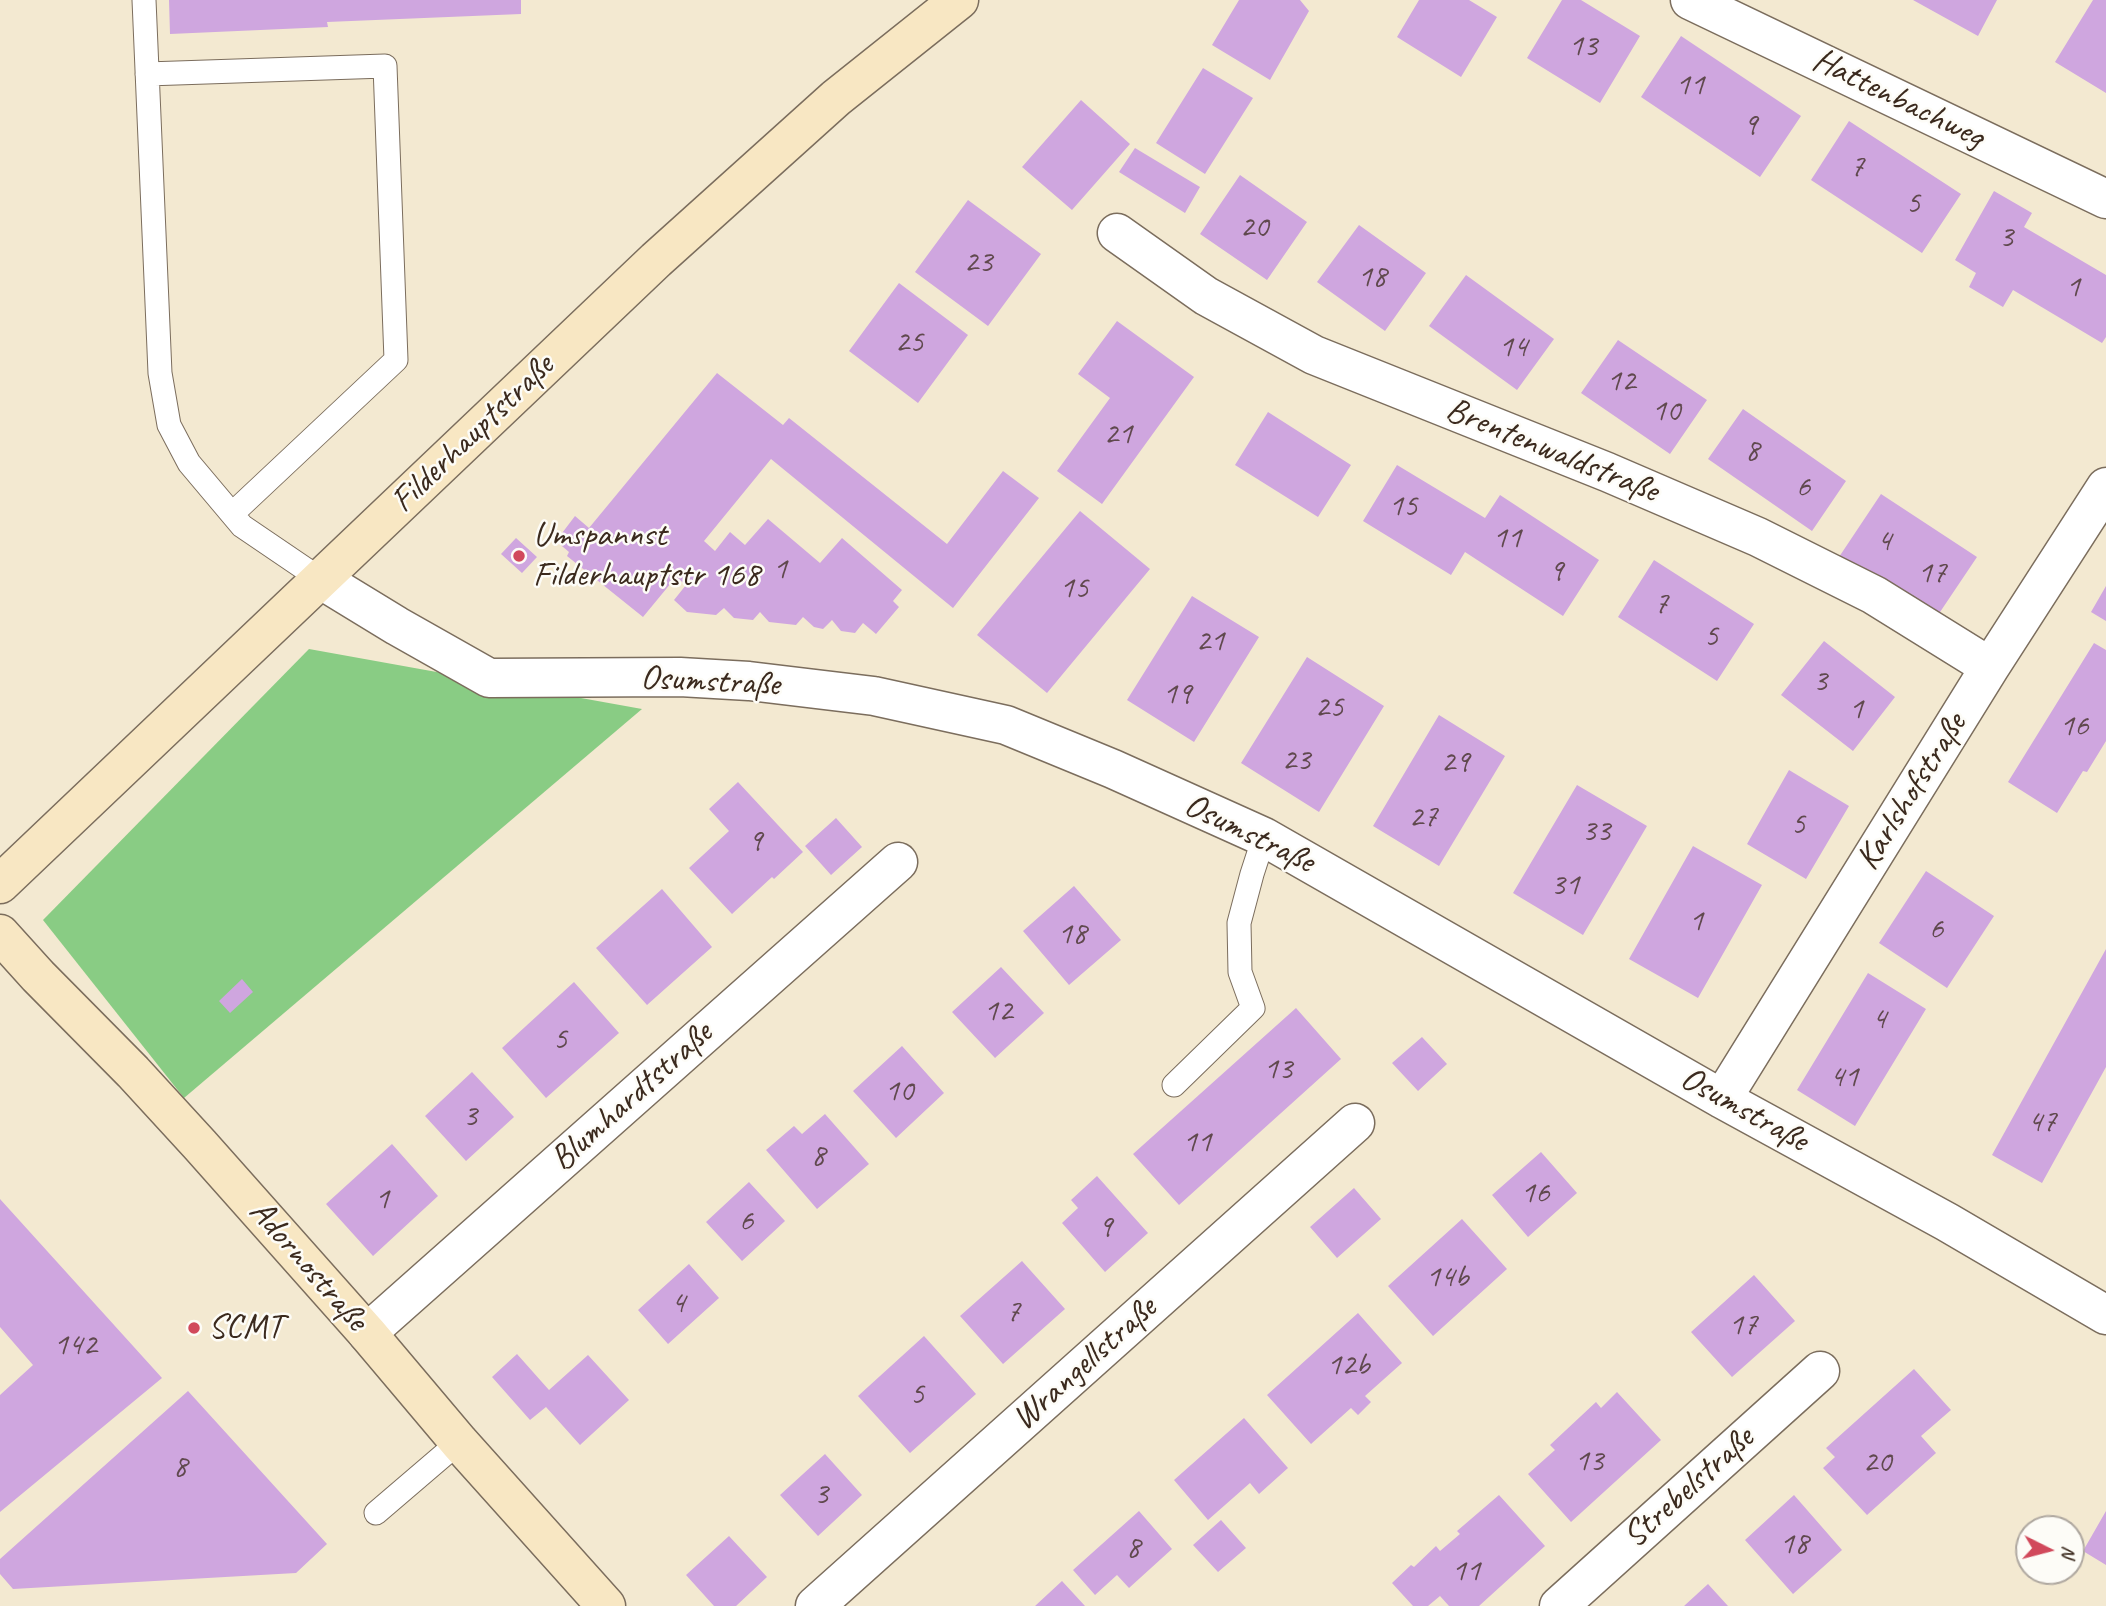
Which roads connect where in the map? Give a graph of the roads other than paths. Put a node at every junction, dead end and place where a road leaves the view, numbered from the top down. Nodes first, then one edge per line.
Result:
1 (144, 0) edge
2 (959, 0) edge
3 (1690, 0) edge
4 (147, 74) junction
5 (2106, 199) edge
6 (1116, 233) dead end
7 (2106, 487) edge
8 (232, 514) junction
9 (320, 579) junction
10 (1990, 667) junction
11 (1264, 836) junction
12 (898, 862) dead end
13 (0, 884) edge
14 (0, 934) edge
15 (1174, 1085) dead end
16 (1722, 1099) junction
17 (1355, 1123) dead end
18 (2106, 1315) edge
19 (367, 1333) junction
20 (1820, 1371) dead end
21 (459, 1442) junction
22 (376, 1513) dead end
23 (606, 1606) edge
24 (814, 1606) edge
25 (1559, 1606) edge

1 - 4 lane
2 - 9 main road, Filderhauptstraße
3 - 5 street, Hattenbachweg
4 - 8 lane
4 - 8 lane
6 - 10 street, Brentenwaldstraße
7 - 10 street, Karlshofstraße
8 - 9 lane
9 - 11 street, Osumstraße
9 - 13 main road, Filderhauptstraße
10 - 16 street, Karlshofstraße
11 - 15 lane
11 - 16 street, Osumstraße
12 - 19 street, Blumhardtstraße
14 - 19 main road, Adornostraße
16 - 18 street, Osumstraße
17 - 24 street, Wrangellstraße
19 - 21 main road, Adornostraße
20 - 25 street, Strebelstraße
21 - 22 lane
21 - 23 main road, Adornostraße

